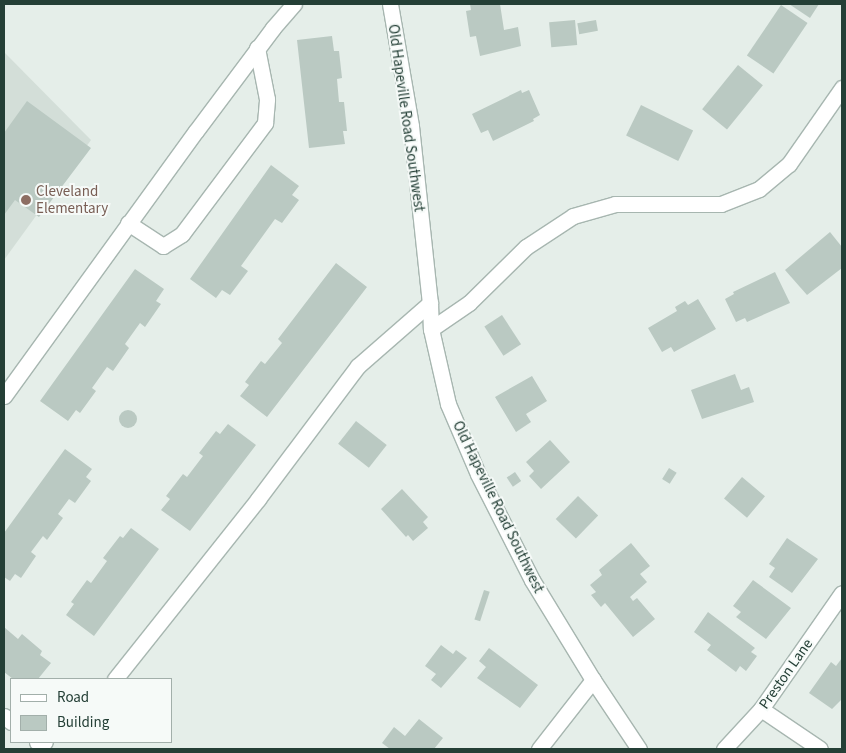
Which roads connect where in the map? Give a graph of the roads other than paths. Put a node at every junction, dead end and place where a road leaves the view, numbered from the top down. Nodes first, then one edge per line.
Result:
1 (294, 4) edge
2 (390, 4) edge
3 (257, 48) junction
4 (842, 88) edge
5 (128, 224) junction
6 (430, 303) junction
7 (431, 329) junction
8 (4, 396) edge
9 (842, 593) edge
10 (116, 678) edge
11 (593, 680) junction
12 (761, 709) junction
13 (539, 749) edge
14 (639, 749) edge
15 (724, 749) edge
16 (820, 749) edge

1 - 3 street
2 - 6 street, Old Hapeville Road Southwest
3 - 5 street
3 - 5 street
4 - 7 street
5 - 8 street
6 - 7 street, Old Hapeville Road Southwest
6 - 10 street
7 - 11 street, Old Hapeville Road Southwest
9 - 12 street, Preston Lane
11 - 13 street
11 - 14 street, Old Hapeville Road Southwest
12 - 15 street, Preston Lane
12 - 16 street

